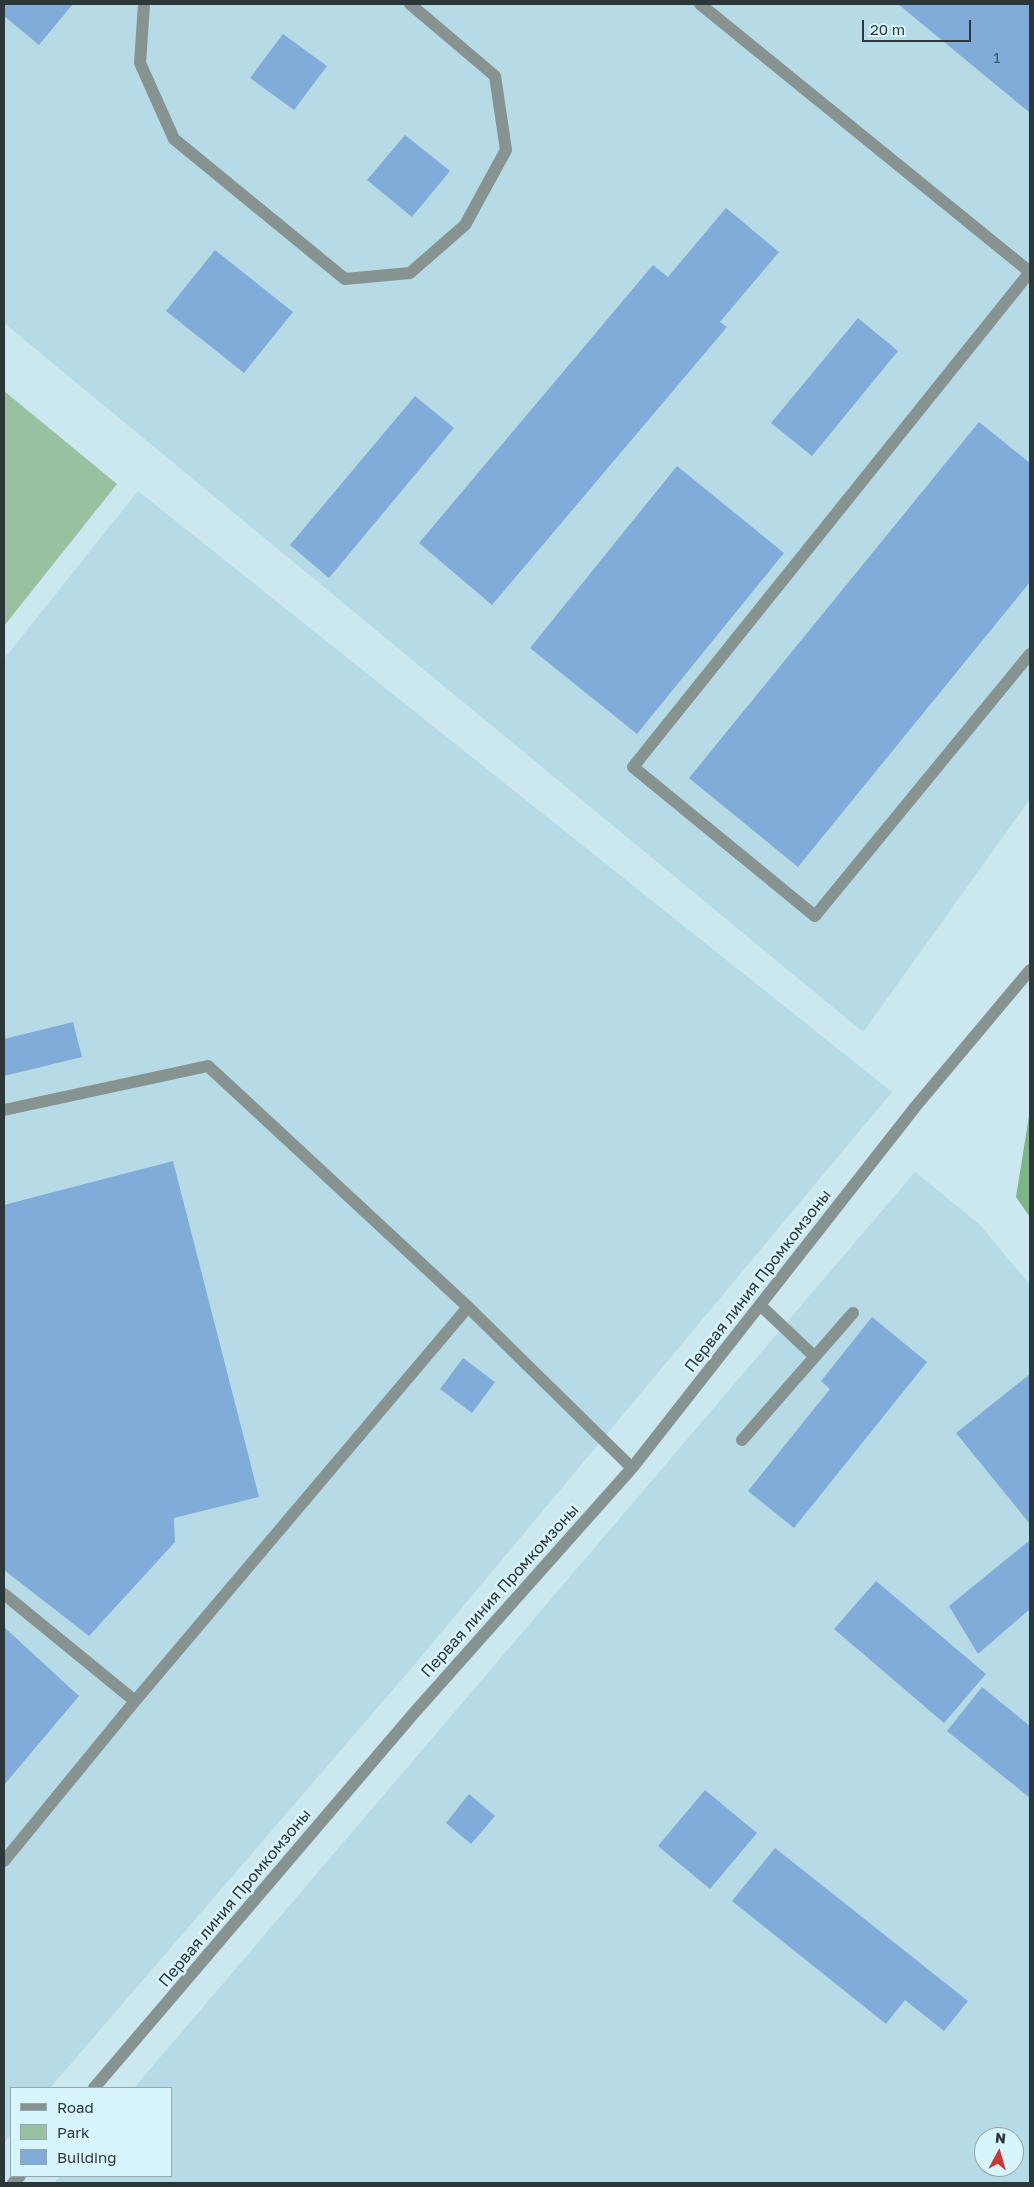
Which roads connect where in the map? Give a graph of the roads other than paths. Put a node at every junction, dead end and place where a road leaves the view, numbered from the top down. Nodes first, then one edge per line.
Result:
1 (144, 4) edge
2 (410, 4) edge
3 (700, 4) edge
4 (1030, 272) edge
5 (1030, 654) edge
6 (1030, 970) edge
7 (4, 1110) edge
8 (760, 1305) junction
9 (468, 1307) junction
10 (853, 1313) dead end
11 (815, 1357) junction
12 (742, 1440) dead end
13 (632, 1468) junction
14 (4, 1594) edge
15 (135, 1701) junction
16 (4, 1861) edge
17 (95, 2087) edge

1 - 2 street
3 - 4 street
4 - 5 street
6 - 8 street, Первая линия Промкомзоны
7 - 9 street
8 - 11 street
8 - 13 street, Первая линия Промкомзоны
9 - 13 street
9 - 15 street
10 - 11 street
11 - 12 street
13 - 17 street, Первая линия Промкомзоны
14 - 15 street
15 - 16 street

